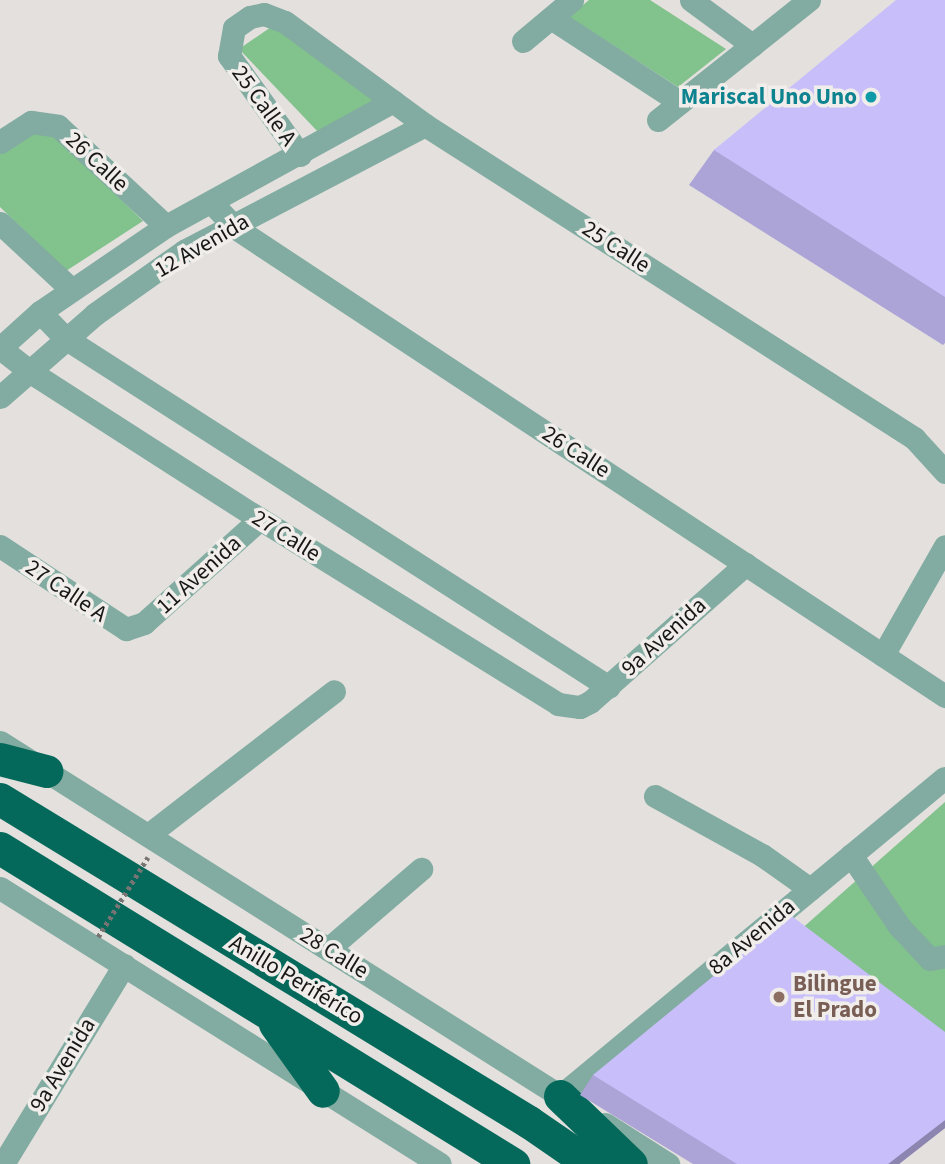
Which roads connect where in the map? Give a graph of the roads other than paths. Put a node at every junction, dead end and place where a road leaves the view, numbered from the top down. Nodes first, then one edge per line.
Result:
1 (572, 0) edge
2 (691, 0) edge
3 (809, 0) edge
4 (551, 18) junction
5 (285, 22) joint
6 (523, 41) dead end
7 (752, 46) junction
8 (393, 101) junction
9 (680, 103) junction
10 (658, 120) dead end
11 (425, 125) junction
12 (0, 142) edge
13 (300, 155) junction
14 (212, 203) junction
15 (0, 223) edge
16 (166, 226) junction
17 (234, 227) junction
18 (72, 290) junction
19 (40, 312) junction
20 (65, 338) junction
21 (0, 348) edge
22 (29, 371) junction
23 (0, 397) edge
24 (945, 472) edge
25 (260, 519) junction
26 (0, 546) edge
27 (945, 546) edge
28 (746, 565) junction
29 (135, 628) joint
30 (883, 655) junction
31 (609, 687) junction
32 (334, 691) dead end
33 (945, 696) edge
34 (580, 707) joint
35 (0, 742) edge
36 (0, 759) edge
37 (46, 771) junction
38 (945, 778) edge
39 (655, 796) dead end
40 (0, 799) edge
41 (148, 846) junction
42 (0, 848) edge
43 (0, 854) edge
44 (851, 855) junction
45 (421, 869) dead end
46 (39, 872) junction
47 (0, 888) edge
48 (810, 889) junction
49 (328, 949) junction
50 (945, 956) edge
51 (124, 965) junction
52 (265, 1011) junction
53 (323, 1091) junction
54 (560, 1096) junction
55 (3, 1164) edge
56 (440, 1164) edge
57 (513, 1164) edge
58 (590, 1164) edge
59 (631, 1164) edge
60 (668, 1164) edge

1 - 4 street
2 - 7 street
3 - 7 street
4 - 6 street
4 - 9 street
5 - 8 street, 25 Calle
5 - 13 street, 25 Calle A
7 - 9 street
8 - 11 street, 25 Calle
8 - 13 street, 12 Avenida
9 - 10 street
11 - 17 street, 12 Avenida
11 - 24 street, 25 Calle
12 - 16 street, 26 Calle
13 - 14 street, 12 Avenida
14 - 16 street, 12 Avenida
14 - 17 street, 26 Calle
15 - 18 street
16 - 18 street, 12 Avenida
17 - 20 street, 12 Avenida
17 - 28 street, 26 Calle
18 - 19 street, 12 Avenida
19 - 20 street, 27 Calle
19 - 21 street, 12 Avenida
20 - 22 street, 12 Avenida
20 - 31 street, 27 Calle
21 - 22 street, 27 Calle
22 - 23 street, 12 Avenida
22 - 25 street, 27 Calle
25 - 29 street, 11 Avenida
25 - 34 street, 27 Calle
26 - 29 street, 27 Calle A
27 - 30 street
28 - 30 street, 26 Calle
28 - 31 street, 9a Avenida
30 - 33 street, 26 Calle
31 - 34 street, 9a Avenida
32 - 41 street
35 - 37 street, 28 Calle
36 - 37 highway
37 - 41 street, 28 Calle
38 - 44 street, 8a Avenida
39 - 48 street
40 - 58 highway, Anillo Periférico
41 - 49 street, 28 Calle
42 - 46 highway, Anillo Periférico
43 - 46 highway
44 - 48 street, 8a Avenida
44 - 50 street
45 - 49 street
46 - 52 highway, Anillo Periférico
47 - 51 street
48 - 54 street, 8a Avenida
49 - 54 street, 28 Calle
51 - 53 street
51 - 55 street, 9a Avenida
52 - 53 highway
52 - 57 highway, Anillo Periférico
53 - 56 street
54 - 59 highway
54 - 60 street, 28 Calle

